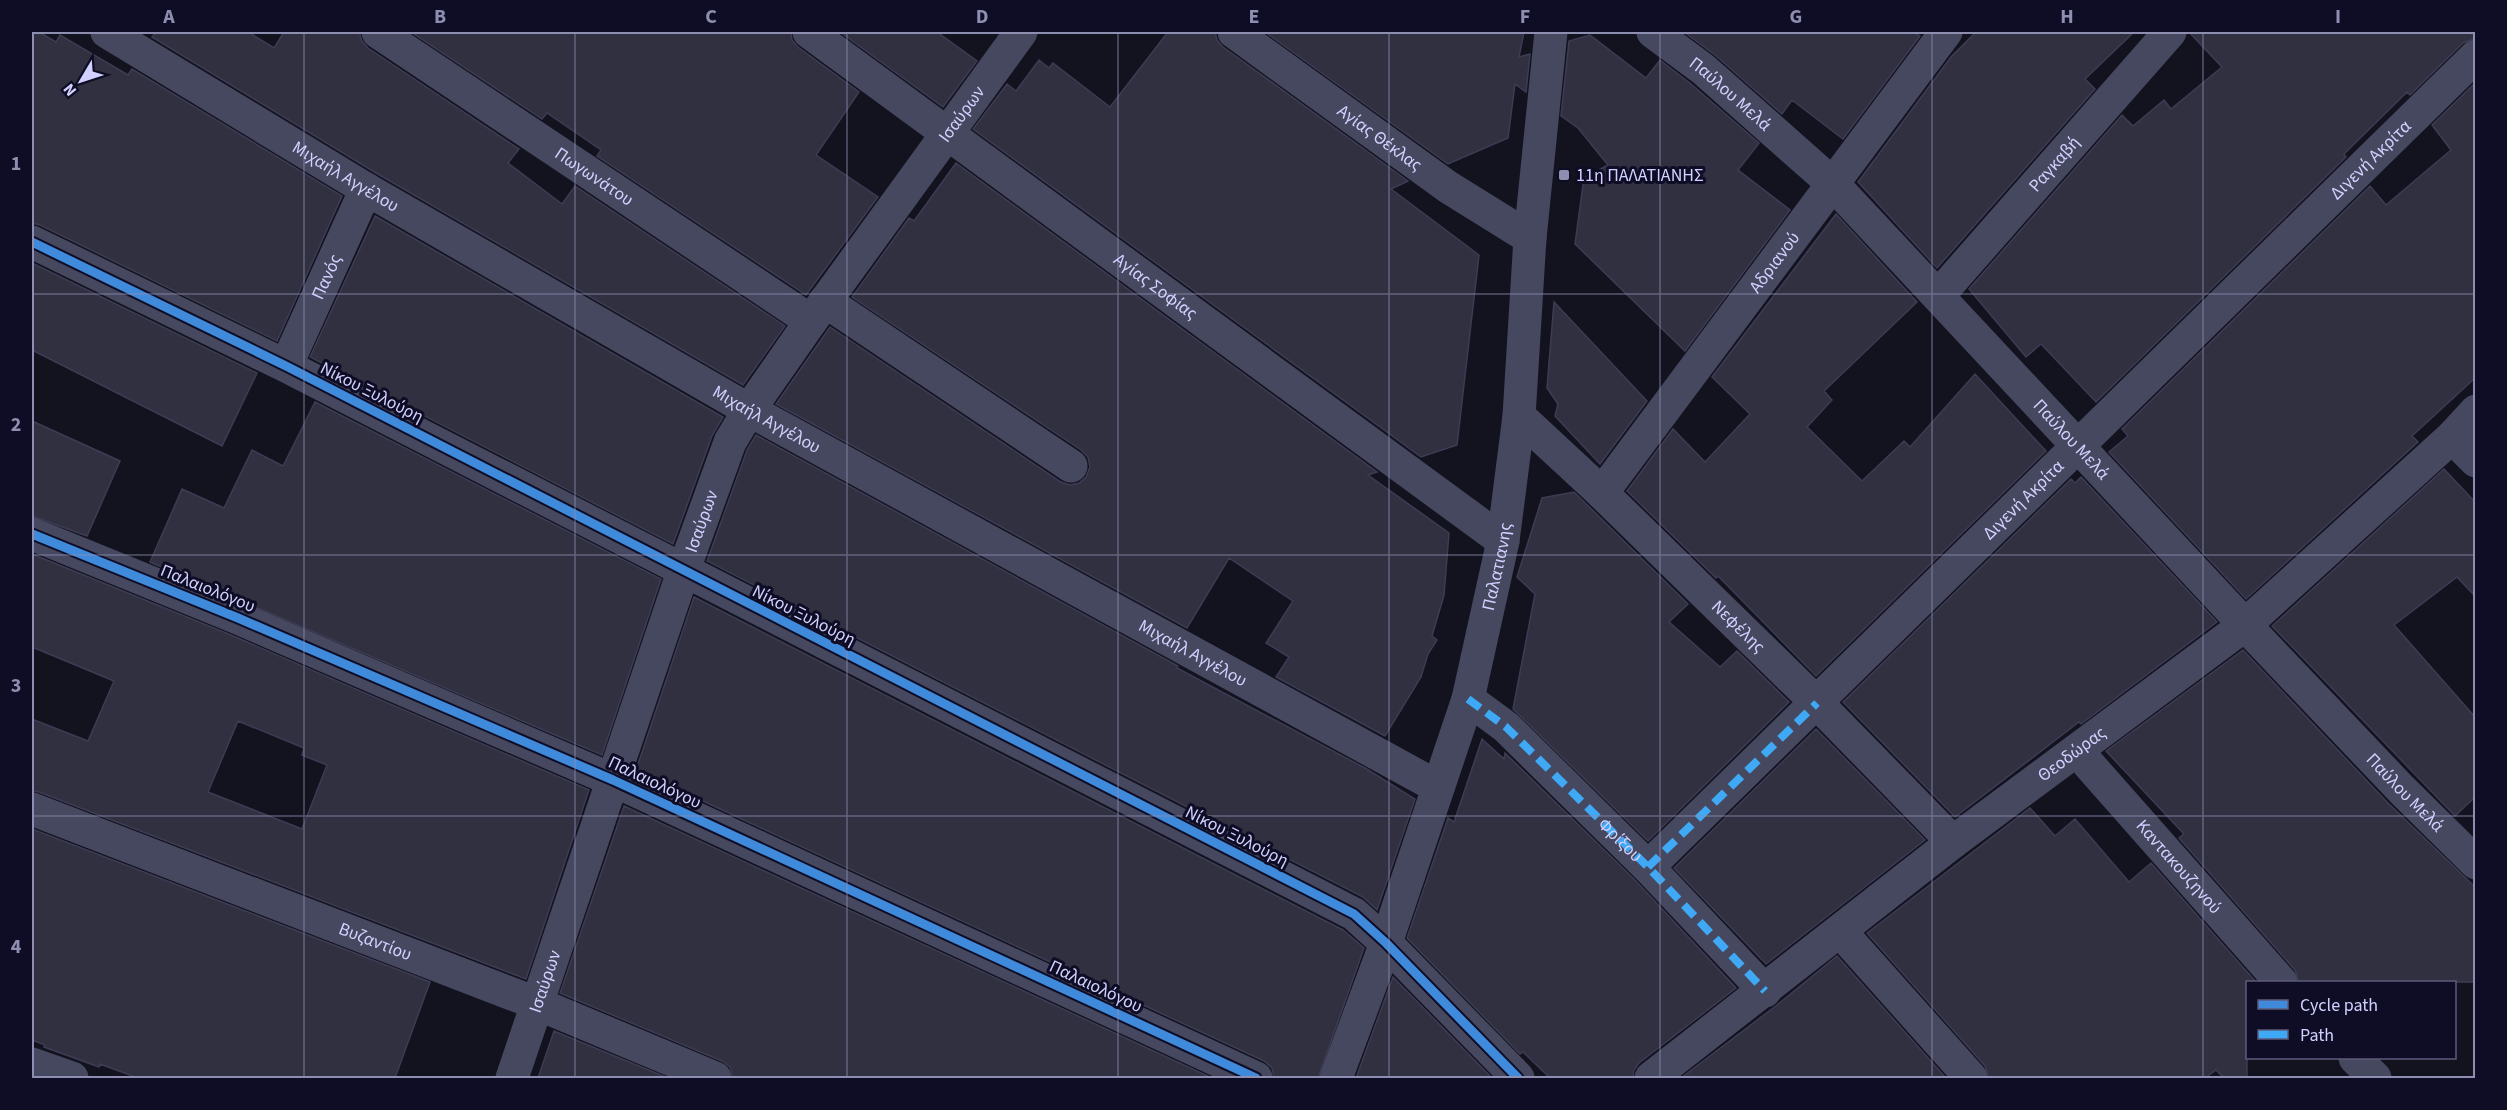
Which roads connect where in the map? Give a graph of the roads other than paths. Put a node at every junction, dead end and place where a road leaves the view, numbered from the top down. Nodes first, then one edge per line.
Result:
1 (107, 32) edge
2 (378, 32) edge
3 (809, 32) edge
4 (1021, 32) edge
5 (1234, 32) edge
6 (1551, 32) edge
7 (1653, 32) edge
8 (1946, 32) edge
9 (2170, 32) edge
10 (2475, 56) edge
11 (947, 132) junction
12 (1833, 184) junction
13 (366, 189) junction
14 (1530, 238) junction
15 (32, 242) edge
16 (1938, 296) junction
17 (818, 311) junction
18 (286, 366) junction
19 (749, 410) junction
20 (2475, 411) edge
21 (1519, 416) junction
22 (2452, 437) junction
23 (2078, 447) junction
24 (2475, 461) edge
25 (1071, 466) dead end
26 (1602, 493) junction
27 (32, 534) edge
28 (1503, 541) junction
29 (683, 572) junction
30 (2245, 625) junction
31 (1467, 699) junction
32 (1817, 703) junction
33 (2078, 751) junction
34 (613, 780) junction
35 (1438, 787) junction
36 (32, 809) edge
37 (1953, 842) junction
38 (2475, 863) edge
39 (1648, 867) junction
40 (1840, 931) junction
41 (1386, 943) junction
42 (2281, 981) edge
43 (1765, 991) junction
44 (538, 1004) junction
45 (2356, 1059) edge
46 (32, 1064) edge
47 (72, 1078) edge
48 (512, 1078) edge
49 (715, 1078) edge
50 (1256, 1078) edge
51 (1336, 1078) edge
52 (1518, 1078) edge
53 (1651, 1078) edge
54 (1971, 1078) edge
55 (2375, 1078) edge

1 - 13 street, Μιχαήλ Αγγέλου
2 - 17 street, Πωγωνάτου
3 - 11 street, Αγίας Σοφίας
4 - 11 street, Ισαύρων
5 - 14 street, Αγίας Θέκλας
6 - 14 street, Παλατιανης
7 - 12 street, Παύλου Μελά
8 - 12 street, Αδριανού
9 - 16 street, Ραγκαβή
10 - 23 street, Διγενή Ακρίτα
11 - 17 street, Ισαύρων
11 - 28 street, Αγίας Σοφίας
12 - 16 street, Παύλου Μελά
12 - 26 street, Αδριανού
13 - 18 street, Πανός
13 - 19 street, Μιχαήλ Αγγέλου
14 - 21 street, Παλατιανης
15 - 18 street, Νίκου Ξυλούρη
16 - 23 street, Παύλου Μελά
17 - 19 street, Ισαύρων
17 - 25 street, Πωγωνάτου
18 - 29 street, Νίκου Ξυλούρη
19 - 29 street, Ισαύρων
19 - 35 street, Μιχαήλ Αγγέλου
20 - 22 street, Θεοδώρας
21 - 26 street, Νεφέλης
21 - 28 street, Παλατιανης
22 - 24 street
22 - 30 street, Θεοδώρας
23 - 30 street, Παύλου Μελά
23 - 32 street, Διγενή Ακρίτα
26 - 32 street, Νεφέλης
27 - 34 street, Παλαιολόγου
28 - 31 street, Παλατιανης
29 - 34 street, Ισαύρων
29 - 41 street, Νίκου Ξυλούρη
30 - 33 street, Θεοδώρας
30 - 38 street, Παύλου Μελά
31 - 35 street, Παλατιανης
31 - 39 street, Φρίξου
32 - 37 street, Νεφέλης
32 - 39 street, Διγενή Ακρίτα
33 - 37 street, Θεοδώρας
33 - 42 street, Καντακουζηνού
34 - 44 street, Ισαύρων
34 - 50 street, Παλαιολόγου
35 - 41 street, Παλατιανης
36 - 44 street, Βυζαντίου
37 - 40 street, Θεοδώρας
39 - 43 street, Φρίξου
40 - 43 street, Θεοδώρας
40 - 54 street
41 - 51 street, Παλατιανης
41 - 52 street, Νίκου Ξυλούρη
43 - 53 street, Θεοδώρας
44 - 48 street, Ισαύρων
44 - 49 street, Βυζαντίου
45 - 55 street
46 - 47 street

